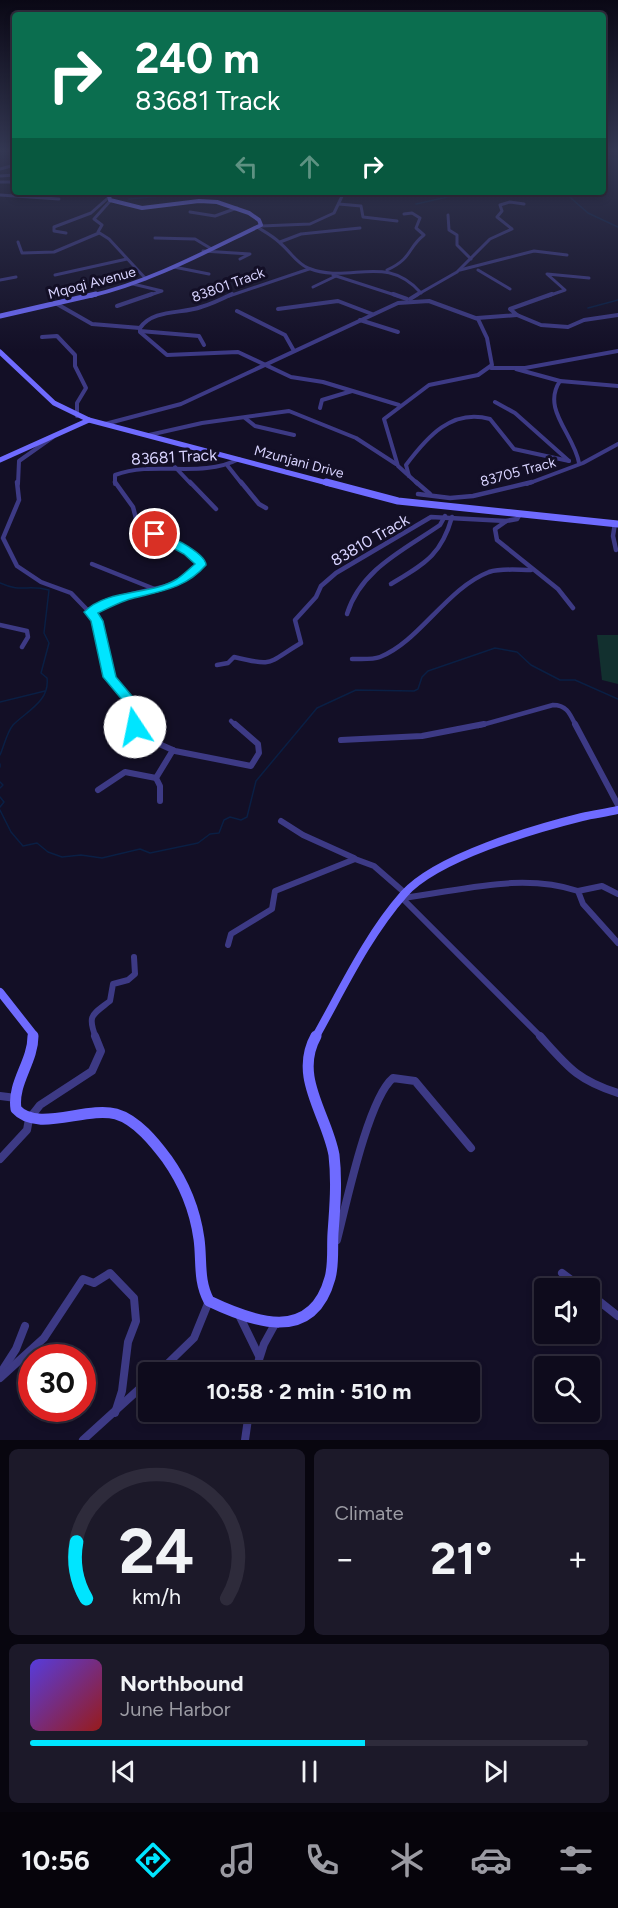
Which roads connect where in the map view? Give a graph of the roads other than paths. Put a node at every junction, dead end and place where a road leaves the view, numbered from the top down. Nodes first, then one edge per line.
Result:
1 (80, 217) edge
2 (95, 217) edge
3 (255, 217) edge
4 (325, 217) edge
5 (366, 217) edge
6 (419, 217) edge
7 (448, 217) edge
8 (496, 217) edge
9 (397, 221) dead end
10 (259, 226) junction
11 (360, 228) dead end
12 (66, 233) dead end
13 (99, 233) junction
14 (155, 238) dead end
15 (18, 242) dead end
16 (280, 242) junction
17 (210, 248) junction
18 (203, 251) junction
19 (567, 255) dead end
20 (128, 259) junction
21 (240, 259) dead end
22 (471, 259) junction
23 (174, 267) junction
24 (309, 269) junction
25 (477, 269) junction
26 (387, 270) junction
27 (460, 270) junction
28 (324, 273) junction
29 (55, 274) dead end
30 (209, 274) dead end
31 (336, 276) junction
32 (15, 277) dead end
33 (590, 278) dead end
34 (146, 279) junction
35 (0, 280) edge
36 (133, 284) junction
37 (313, 287) dead end
38 (510, 289) dead end
39 (421, 294) junction
40 (408, 300) junction
41 (57, 304) junction
42 (117, 306) dead end
43 (278, 309) dead end
44 (237, 311) dead end
45 (372, 315) junction
46 (517, 315) junction
47 (618, 315) edge
48 (0, 316) edge
49 (476, 318) junction
50 (360, 320) junction
51 (140, 330) junction
52 (398, 332) dead end
53 (42, 337) dead end
54 (204, 345) dead end
55 (294, 351) junction
56 (618, 351) edge
57 (0, 352) edge
58 (269, 366) junction
59 (491, 368) junction
60 (514, 369) junction
61 (560, 381) junction
62 (618, 386) edge
63 (352, 392) junction
64 (495, 402) dead end
65 (399, 405) junction
66 (320, 408) dead end
67 (77, 416) junction
68 (245, 418) junction
69 (90, 420) junction
70 (105, 424) junction
71 (149, 435) junction
72 (294, 435) dead end
73 (54, 436) junction
74 (618, 444) edge
75 (239, 459) junction
76 (0, 460) edge
77 (569, 461) junction
78 (396, 464) junction
79 (577, 464) junction
80 (227, 465) junction
81 (175, 467) junction
82 (409, 476) junction
83 (418, 494) dead end
84 (430, 494) junction
85 (266, 508) dead end
86 (216, 509) dead end
87 (520, 514) junction
88 (445, 516) junction
89 (452, 518) junction
90 (506, 521) junction
91 (617, 524) edge
92 (616, 550) dead end
93 (92, 564) dead end
94 (531, 570) junction
95 (391, 584) dead end
96 (157, 590) junction
97 (573, 608) dead end
98 (91, 612) junction
99 (347, 614) dead end
100 (0, 625) edge
101 (22, 647) dead end
102 (352, 658) dead end
103 (217, 665) dead end
104 (231, 722) dead end
105 (341, 740) dead end
106 (173, 750) junction
107 (156, 778) junction
108 (98, 790) dead end
109 (160, 801) dead end
110 (617, 811) edge
111 (281, 821) dead end
112 (355, 859) junction
113 (578, 891) junction
114 (618, 894) edge
115 (404, 895) junction
116 (618, 943) edge
117 (228, 945) dead end
118 (134, 957) dead end
119 (0, 992) edge
120 (618, 1093) edge
121 (0, 1096) edge
122 (16, 1098) junction
123 (28, 1119) junction
124 (471, 1148) dead end
125 (0, 1159) edge
126 (332, 1257) junction
127 (562, 1273) dead end
128 (569, 1278) edge
129 (209, 1301) junction
130 (600, 1302) edge
131 (239, 1314) junction
132 (618, 1316) edge
133 (275, 1324) junction
134 (25, 1326) dead end
135 (259, 1356) junction
136 (170, 1362) edge
137 (258, 1362) edge
138 (0, 1376) edge
139 (138, 1391) edge
140 (115, 1413) junction
141 (248, 1422) edge
142 (83, 1440) edge
143 (245, 1440) edge

1 - 12 street
2 - 13 street
3 - 10 street
4 - 10 street
5 - 9 street
6 - 26 street
7 - 22 street
8 - 22 street
10 - 16 street
10 - 17 street, Mqoqi Avenue
11 - 16 street
13 - 15 street
13 - 20 street
14 - 17 street
16 - 24 street
17 - 18 street, Mqoqi Avenue
18 - 21 street
18 - 23 street, Mqoqi Avenue
19 - 25 street
20 - 29 street
20 - 34 street
22 - 27 street
23 - 30 street
23 - 34 street, Mqoqi Avenue
24 - 28 street
24 - 51 street, 83801 Track
25 - 27 street
25 - 38 street
26 - 28 street
26 - 39 street
27 - 39 street
28 - 31 street
31 - 37 street
31 - 40 street
32 - 35 street
33 - 46 street
34 - 36 street, Mqoqi Avenue
36 - 41 street, Mqoqi Avenue
36 - 42 street
39 - 40 street
40 - 45 street
40 - 49 street
41 - 48 street, Mqoqi Avenue
41 - 51 street
43 - 45 street
44 - 55 street
45 - 50 street
46 - 47 street
46 - 49 street
49 - 59 street
50 - 52 street
50 - 55 street
51 - 54 street
51 - 58 street
53 - 67 street
55 - 58 street
56 - 60 street
57 - 67 street, Mzunjani Drive
58 - 63 street
58 - 70 street
59 - 60 street
59 - 65 street
60 - 61 street
61 - 62 street
61 - 79 street
63 - 65 street
63 - 66 street
64 - 77 street
65 - 78 street
67 - 69 street, Mzunjani Drive
68 - 71 street
68 - 72 street
68 - 78 street
69 - 70 street, Mzunjani Drive
69 - 73 street
70 - 71 street, Mzunjani Drive
71 - 75 street, Mzunjani Drive
73 - 76 street
73 - 98 street
74 - 79 street, 83705 Track
75 - 80 street, 83681 Track
75 - 87 street, Mzunjani Drive
77 - 79 street
77 - 82 street
78 - 82 street
79 - 84 street, 83705 Track
80 - 81 street, 83681 Track
80 - 85 street
81 - 86 street
81 - 96 street, 83681 Track
82 - 84 street
83 - 84 street, 83705 Track
87 - 90 street
87 - 91 street, Mzunjani Drive
88 - 89 street
88 - 99 street
88 - 103 street, 83810 Track
89 - 90 street
89 - 95 street
90 - 94 street
91 - 92 street
93 - 96 street
94 - 97 street
94 - 102 street
96 - 98 street, 83681 Track
98 - 106 street
100 - 101 street
104 - 106 street
105 - 110 street
106 - 107 street
107 - 108 street
107 - 109 street
110 - 115 street
111 - 112 street
112 - 115 street
112 - 117 street
113 - 114 street
113 - 115 street
113 - 116 street
115 - 120 street
115 - 126 street
118 - 123 street
119 - 122 street
121 - 122 street
122 - 123 street
123 - 125 street
123 - 129 street
124 - 126 street
126 - 133 street
127 - 128 street
129 - 131 street
129 - 136 street
130 - 132 street
131 - 133 street
131 - 135 street
133 - 135 street
134 - 138 street
135 - 137 street
138 - 140 street
139 - 140 street
140 - 142 street
141 - 143 street

